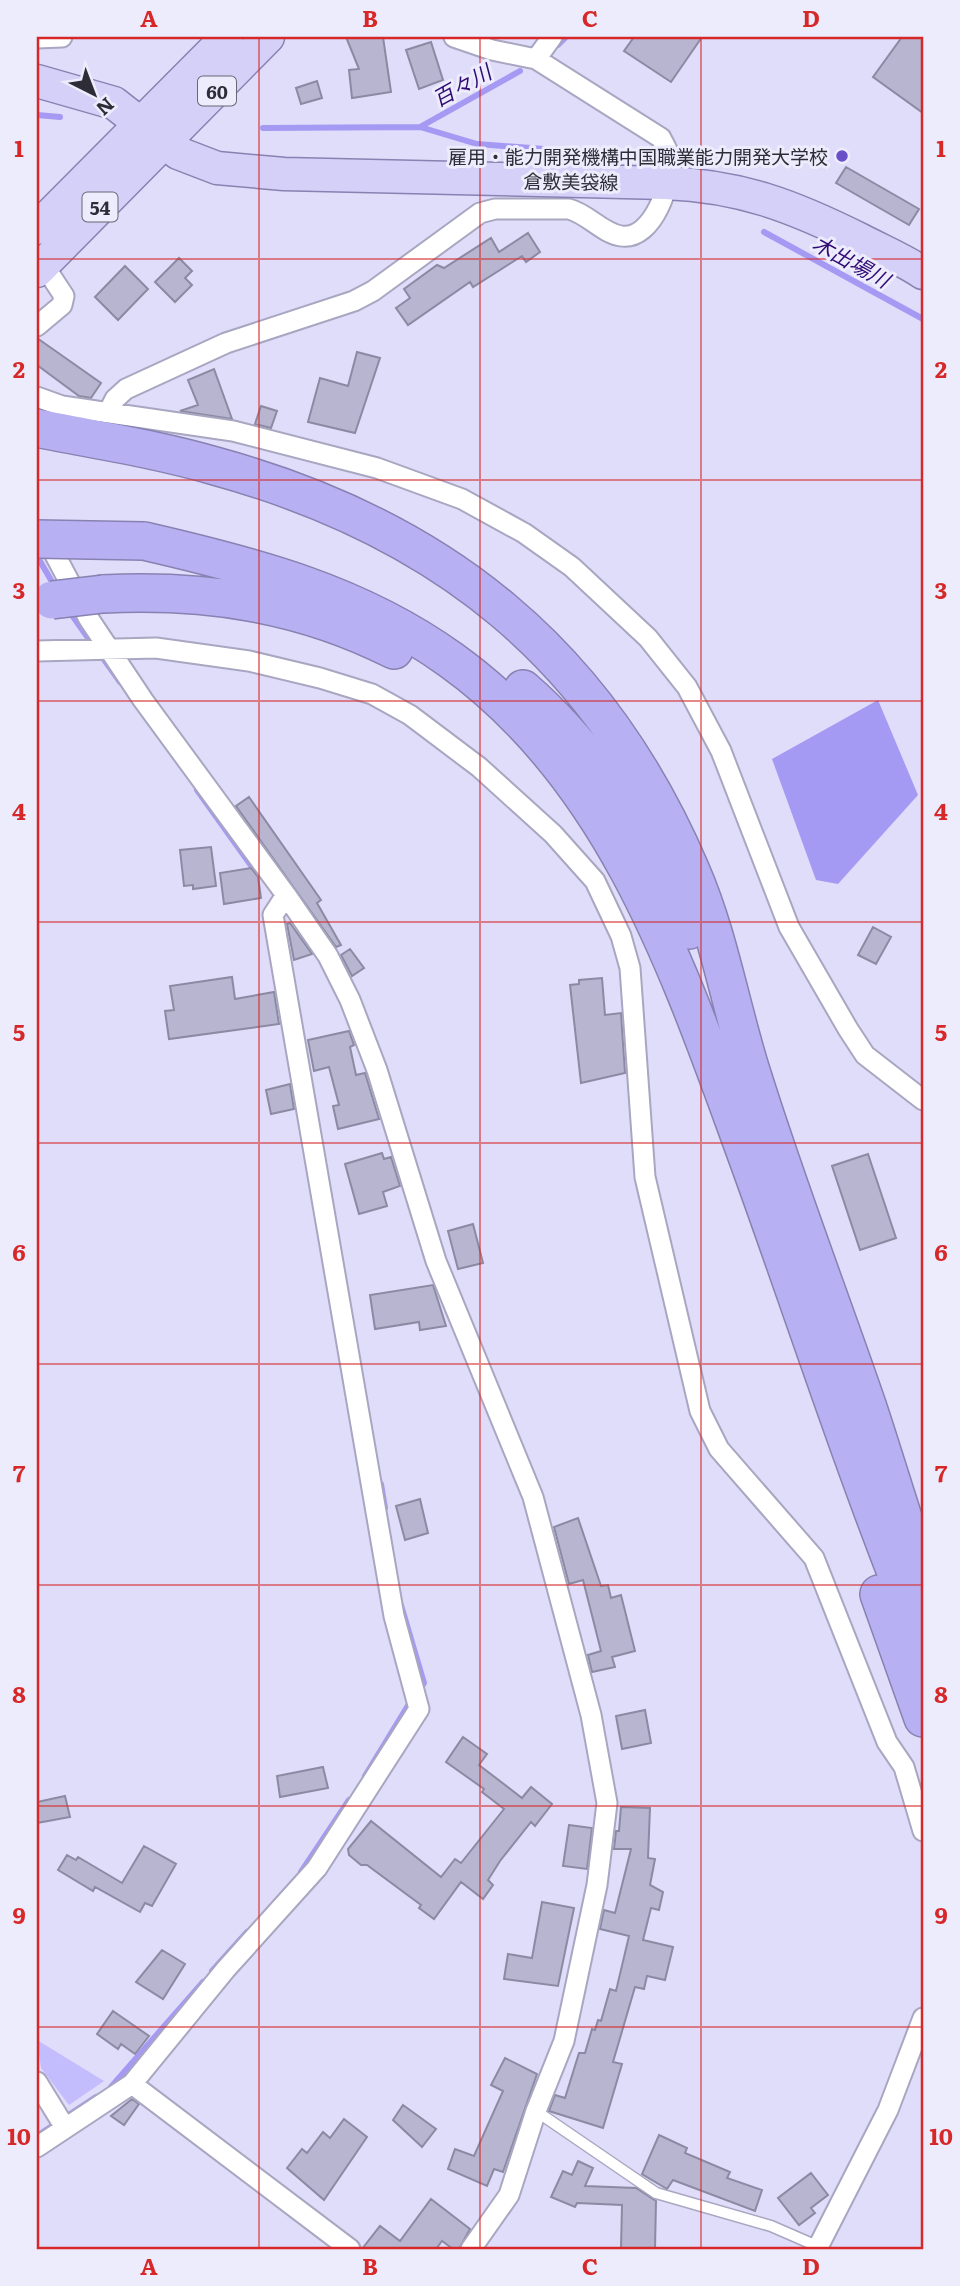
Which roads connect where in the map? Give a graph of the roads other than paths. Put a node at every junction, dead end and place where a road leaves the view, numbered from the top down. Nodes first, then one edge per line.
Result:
1 (62, 37) edge
2 (227, 37) edge
3 (268, 37) edge
4 (454, 37) edge
5 (552, 37) edge
6 (37, 38) edge
7 (536, 59) junction
8 (37, 81) edge
9 (153, 134) junction
10 (665, 183) junction
11 (37, 228) edge
12 (40, 268) edge
13 (923, 273) edge
14 (37, 326) edge
15 (37, 397) edge
16 (108, 413) junction
17 (37, 428) edge
18 (37, 522) edge
19 (37, 539) edge
20 (144, 541) junction
21 (45, 601) edge
22 (100, 648) junction
23 (37, 652) edge
24 (558, 765) junction
25 (286, 895) junction
26 (750, 1069) junction
27 (923, 1100) edge
28 (853, 1414) junction
29 (923, 1519) edge
30 (923, 1578) edge
31 (923, 1640) edge
32 (923, 1718) edge
33 (923, 1832) edge
34 (923, 2018) edge
35 (37, 2082) edge
36 (132, 2084) junction
37 (536, 2111) junction
38 (61, 2122) junction
39 (37, 2147) edge
40 (817, 2248) edge
41 (350, 2249) edge
42 (471, 2249) edge

1 - 6 street
2 - 9 main road, 60
3 - 9 main road, 60
4 - 7 street
5 - 7 street
7 - 10 street
8 - 9 main road, 倉敷美袋線
9 - 10 main road, 倉敷美袋線
9 - 11 main road, 54
9 - 12 main road, 54
10 - 13 main road, 倉敷美袋線
10 - 16 street
12 - 14 street
15 - 16 street
16 - 27 street
17 - 26 highway
18 - 22 street
19 - 20 highway, bridge
20 - 24 highway
20 - 26 highway
21 - 24 highway, bridge
22 - 23 street
22 - 25 street
22 - 33 street
24 - 28 highway
25 - 36 street
25 - 37 street
26 - 28 highway
28 - 29 highway
28 - 30 highway
28 - 31 highway
28 - 32 highway
34 - 40 street
35 - 38 street
36 - 38 street
36 - 41 street
37 - 40 lane
37 - 42 street
38 - 39 street

